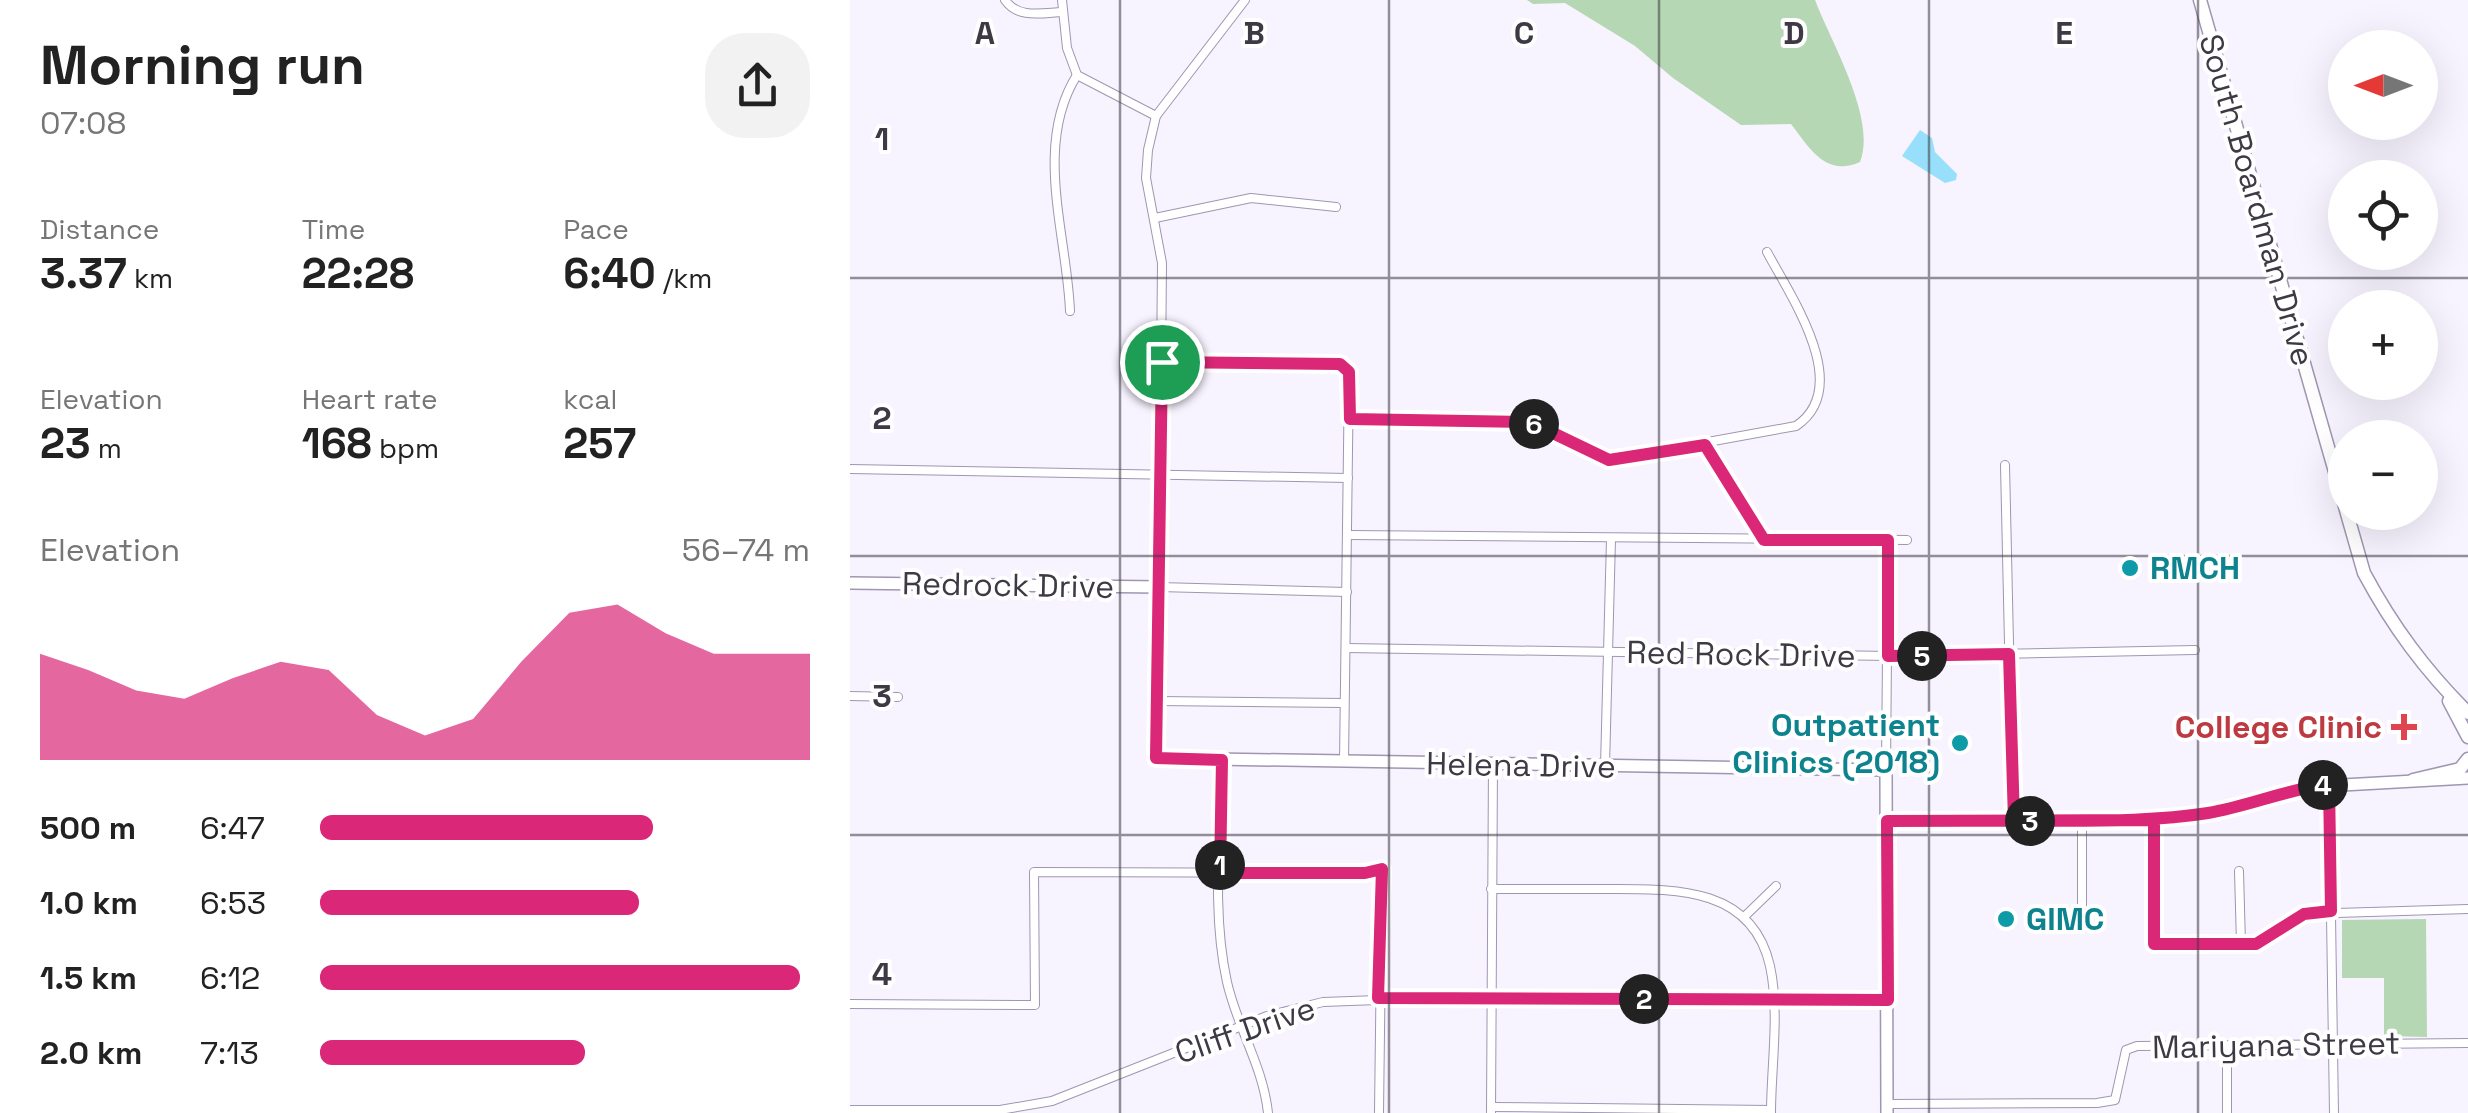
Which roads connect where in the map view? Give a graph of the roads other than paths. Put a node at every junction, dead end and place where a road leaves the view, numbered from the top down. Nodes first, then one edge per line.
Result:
1 (1005, 0) edge
2 (1062, 0) edge
3 (1245, 0) edge
4 (2200, 0) edge
5 (1062, 12) junction
6 (1077, 74) junction
7 (1156, 116) junction
8 (1336, 206) dead end
9 (1155, 218) junction
10 (1766, 252) dead end
11 (1070, 310) dead end
12 (1162, 362) junction
13 (1350, 419) junction
14 (1705, 445) junction
15 (2005, 465) dead end
16 (850, 470) edge
17 (1160, 474) junction
18 (1348, 478) junction
19 (1348, 535) junction
20 (1611, 539) junction
21 (1764, 540) junction
22 (1888, 540) junction
23 (1906, 540) dead end
24 (850, 584) edge
25 (1158, 587) junction
26 (1347, 592) junction
27 (1346, 648) junction
28 (2195, 650) dead end
29 (1608, 652) junction
30 (2009, 654) junction
31 (1888, 656) junction
32 (2441, 686) junction
33 (850, 696) edge
34 (898, 697) dead end
35 (1156, 702) junction
36 (1344, 703) junction
37 (2468, 713) edge
38 (2468, 736) edge
39 (2468, 759) edge
40 (1222, 760) junction
41 (1344, 762) junction
42 (1493, 764) junction
43 (1605, 766) junction
44 (1886, 770) junction
45 (2468, 778) edge
46 (2413, 780) junction
47 (2329, 784) junction
48 (2082, 820) junction
49 (2154, 820) junction
50 (1887, 821) junction
51 (2014, 821) junction
52 (2239, 871) dead end
53 (1220, 873) junction
54 (1776, 886) dead end
55 (1491, 889) junction
56 (2468, 909) edge
57 (2331, 911) junction
58 (2082, 916) dead end
59 (1744, 917) junction
60 (2241, 944) junction
61 (1378, 998) junction
62 (1492, 999) junction
63 (1772, 1000) junction
64 (1888, 1000) junction
65 (850, 1004) edge
66 (1243, 1026) junction
67 (2468, 1043) edge
68 (2332, 1044) junction
69 (2226, 1046) junction
70 (1886, 1109) edge
71 (850, 1110) edge
72 (1492, 1110) edge
73 (1771, 1111) edge
74 (1268, 1113) edge
75 (1379, 1113) edge
76 (2228, 1113) edge
77 (2334, 1113) edge

1 - 5 street
2 - 5 street
3 - 7 street
4 - 32 main road, South Boardman Drive
5 - 6 street
6 - 7 street
6 - 11 street
7 - 9 street
8 - 9 street
9 - 12 street
10 - 14 street
12 - 13 street
12 - 17 street
13 - 14 street
13 - 18 street
14 - 21 street
15 - 30 street
16 - 17 street
17 - 18 street
17 - 25 street
18 - 19 street
19 - 20 street
19 - 26 street
20 - 21 street
20 - 29 street
21 - 22 street
22 - 23 street
22 - 31 street
24 - 25 main road, Redrock Drive
25 - 26 street, Redrock Drive
25 - 35 main road
26 - 27 street
27 - 29 street, Red Rock Drive
27 - 36 street
28 - 30 street, Red Rock Drive
29 - 31 street, Red Rock Drive
29 - 43 street
30 - 31 street, Red Rock Drive
30 - 51 street
31 - 44 street
32 - 37 main road
32 - 38 main road
33 - 34 street
35 - 36 street
35 - 40 main road, Helena Drive
36 - 41 street
39 - 46 main road
40 - 41 main road, Helena Drive
40 - 53 street
41 - 42 main road, Helena Drive
42 - 43 main road, Helena Drive
42 - 55 street
43 - 44 main road, Helena Drive
44 - 50 main road
45 - 46 main road
46 - 47 main road
47 - 49 main road
47 - 57 street
48 - 49 main road
48 - 51 main road
48 - 58 street
49 - 60 street
50 - 51 main road
50 - 64 main road
52 - 60 street
53 - 61 street
53 - 65 street
53 - 66 street
54 - 59 street
55 - 59 street
55 - 62 street
56 - 57 street
57 - 60 street
57 - 68 street
59 - 63 street
61 - 62 street, Cliff Drive
61 - 66 street, Cliff Drive
61 - 75 street
62 - 63 street, Cliff Drive
62 - 72 street
63 - 64 street, Cliff Drive
63 - 73 street
64 - 70 main road
66 - 71 street, Cliff Drive
66 - 74 street
67 - 68 street, Mariyana Street
68 - 69 street, Mariyana Street
68 - 77 street
69 - 70 street, Mariyana Street
69 - 76 street
72 - 73 street

